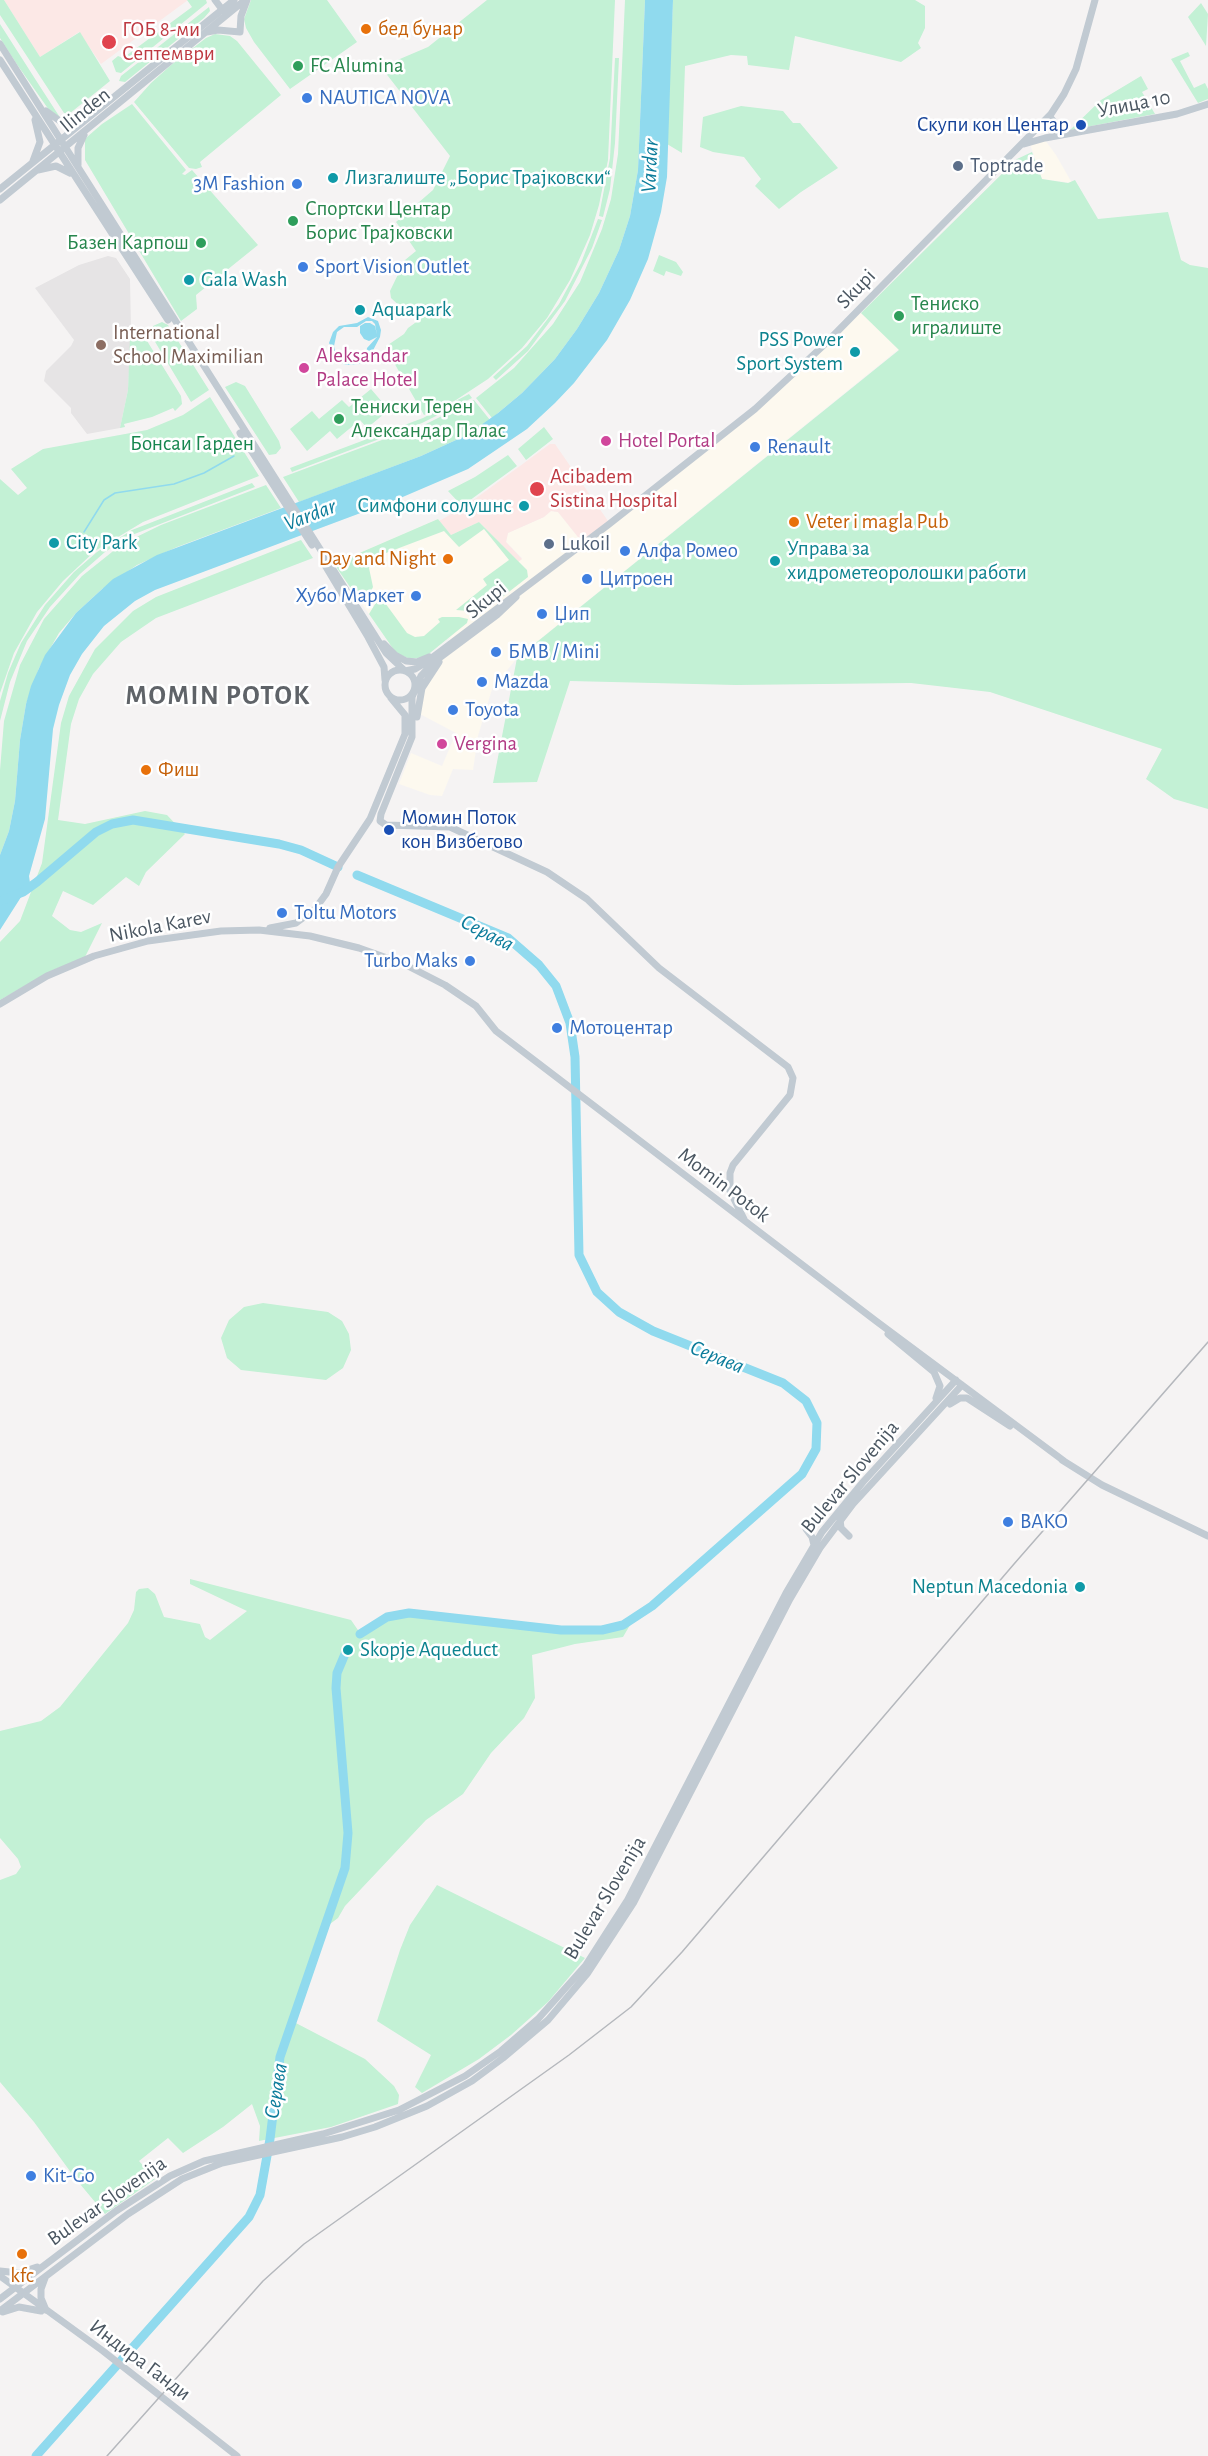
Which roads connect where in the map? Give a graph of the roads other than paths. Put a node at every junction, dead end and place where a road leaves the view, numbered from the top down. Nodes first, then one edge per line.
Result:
1 (215, 0) edge
2 (234, 0) edge
3 (246, 0) edge
4 (1095, 0) edge
5 (224, 13) junction
6 (202, 34) junction
7 (0, 44) edge
8 (0, 60) edge
9 (1208, 104) edge
10 (39, 105) junction
11 (32, 109) junction
12 (1049, 116) junction
13 (86, 120) junction
14 (91, 126) junction
15 (1065, 134) junction
16 (1022, 145) junction
17 (60, 146) junction
18 (31, 169) junction
19 (77, 174) junction
20 (0, 189) edge
21 (0, 200) edge
22 (327, 564) junction
23 (521, 591) junction
24 (374, 633) junction
25 (456, 645) junction
26 (442, 650) junction
27 (405, 671) junction
28 (386, 680) junction
29 (414, 690) junction
30 (391, 698) junction
31 (412, 737) junction
32 (309, 915) junction
33 (259, 930) junction
34 (310, 936) junction
35 (359, 948) joint
36 (0, 1004) edge
37 (730, 1191) junction
38 (714, 1198) junction
39 (747, 1223) junction
40 (876, 1321) junction
41 (959, 1382) junction
42 (937, 1415) junction
43 (1064, 1461) junction
44 (863, 1482) junction
45 (840, 1519) junction
46 (806, 1529) dead end
47 (849, 1536) dead end
48 (1208, 1536) edge
49 (814, 1545) junction
50 (286, 2146) junction
51 (253, 2152) junction
52 (50, 2260) junction
53 (0, 2271) edge
54 (48, 2273) junction
55 (0, 2277) edge
56 (14, 2288) junction
57 (22, 2293) junction
58 (0, 2299) edge
59 (0, 2312) edge
60 (49, 2314) junction
61 (237, 2456) edge

1 - 5 street
2 - 5 street, Ilinden
3 - 5 street, Ilinden
3 - 6 street
4 - 12 street, Skupi
5 - 6 street, Ilinden
5 - 13 street, Ilinden
6 - 14 street, Ilinden
7 - 10 street
8 - 11 street
9 - 15 street, Улица 10
10 - 13 street
10 - 17 street
11 - 17 street
11 - 18 street
12 - 15 street
12 - 16 street, Skupi
13 - 17 street, Ilinden
14 - 17 street, Ilinden
14 - 19 street
15 - 16 street, Улица 10
16 - 23 street, Skupi
17 - 18 street, Ilinden
17 - 19 street
18 - 19 street
18 - 20 street, Ilinden
18 - 21 street, Ilinden
19 - 22 street
22 - 24 street
22 - 28 street
23 - 25 street, Skupi
23 - 26 street
24 - 26 street
24 - 27 street
25 - 29 street, Skupi
25 - 31 street
26 - 27 street
27 - 28 street
27 - 29 street
28 - 30 street
29 - 30 street
29 - 31 street
30 - 32 street
31 - 37 street
32 - 33 street
32 - 34 street
33 - 34 street, Nikola Karev
33 - 36 street, Nikola Karev
34 - 35 street, Nikola Karev
35 - 38 street, Momin Potok
37 - 38 street
37 - 39 street
38 - 39 street, Momin Potok
39 - 40 street, Momin Potok
40 - 41 street, Momin Potok
40 - 44 street
41 - 42 street, Bulevar Slovenija
41 - 43 street, Momin Potok
41 - 44 street, Bulevar Slovenija
42 - 43 street
42 - 45 street, Bulevar Slovenija
43 - 48 street
44 - 49 street, Bulevar Slovenija
45 - 47 street
45 - 50 street, Bulevar Slovenija
46 - 49 street
49 - 50 street, Bulevar Slovenija
50 - 51 street, Bulevar Slovenija
51 - 52 street, Bulevar Slovenija
51 - 54 street, Bulevar Slovenija
52 - 53 street
52 - 56 street, Bulevar Slovenija
54 - 57 street, Bulevar Slovenija
54 - 60 street
55 - 56 street, Индира Ганди
56 - 57 street, Индира Ганди
56 - 58 street, Bulevar Slovenija
57 - 59 street, Bulevar Slovenija
57 - 60 street, Индира Ганди
59 - 60 street
60 - 61 street, Индира Ганди

